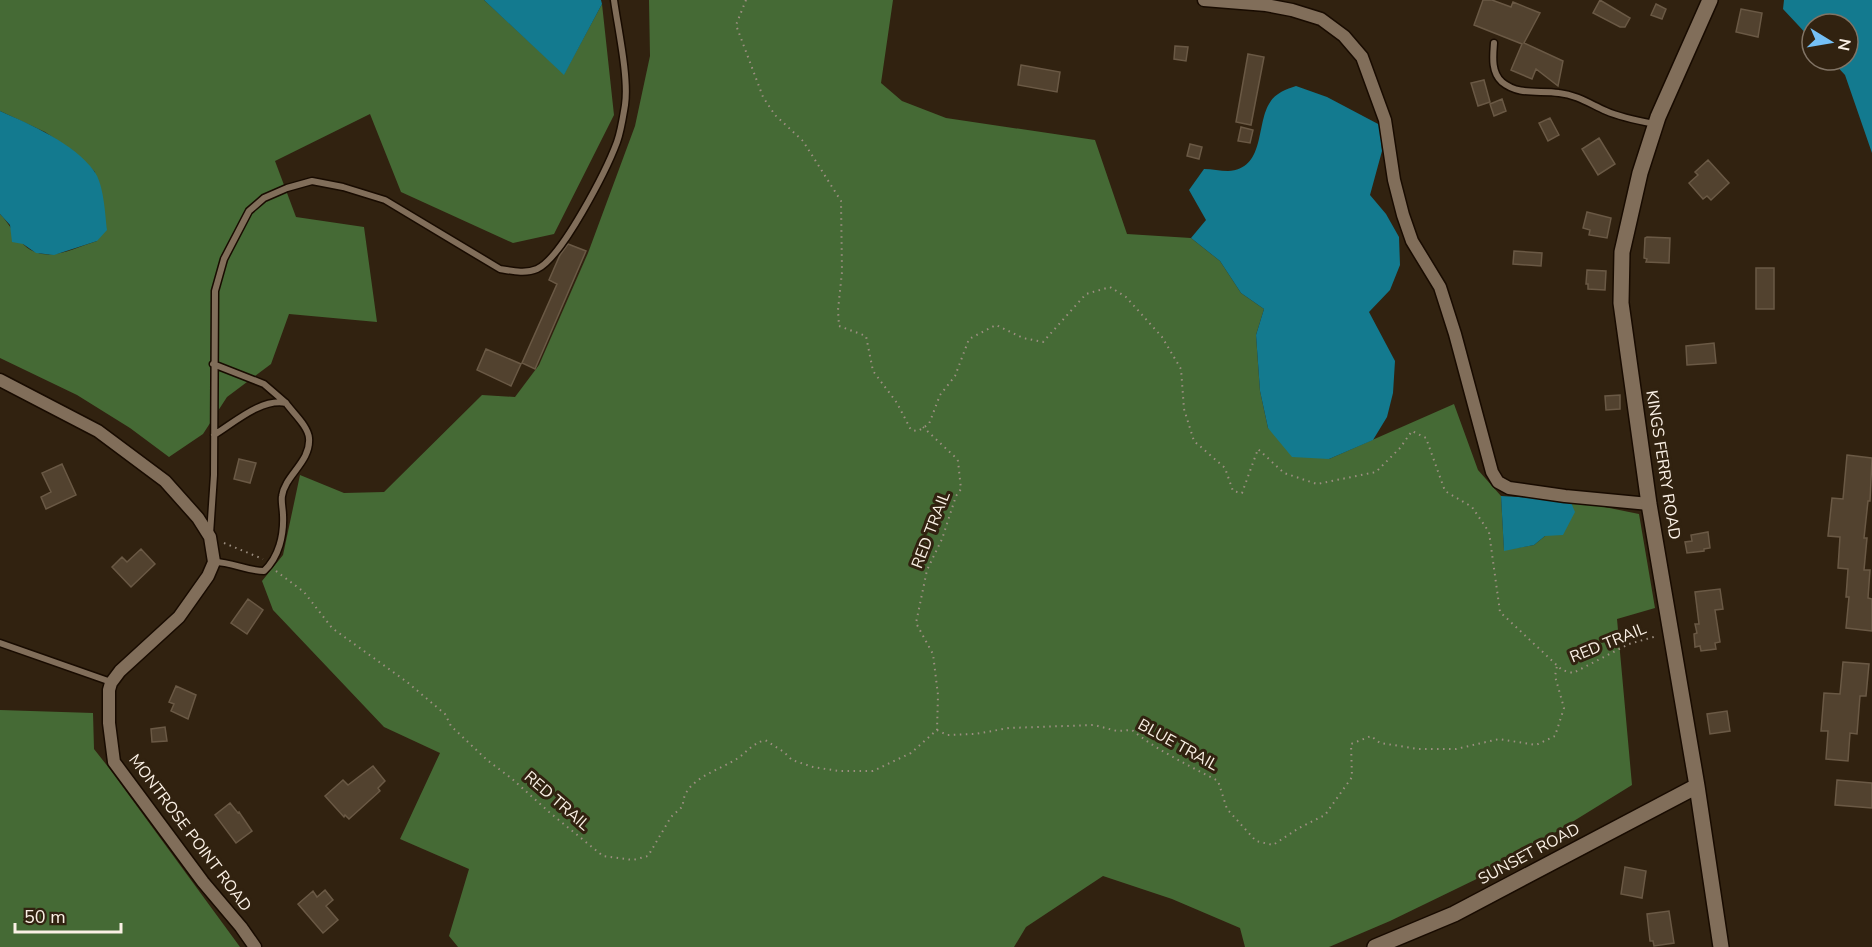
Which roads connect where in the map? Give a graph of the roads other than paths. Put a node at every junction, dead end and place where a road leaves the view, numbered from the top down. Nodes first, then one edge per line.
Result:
1 (614, 0) edge
2 (1204, 0) edge
3 (1710, 0) edge
4 (1494, 43) dead end
5 (1656, 124) junction
6 (213, 364) junction
7 (0, 380) edge
8 (286, 403) junction
9 (214, 435) junction
10 (1649, 504) junction
11 (210, 537) junction
12 (214, 562) junction
13 (0, 643) edge
14 (111, 682) junction
15 (1697, 786) junction
16 (255, 947) edge
17 (1375, 947) edge
18 (1721, 947) edge

1 - 6 lane
2 - 10 street
3 - 5 street, KINGS FERRY ROAD
4 - 5 lane
5 - 10 street, KINGS FERRY ROAD
6 - 8 lane
6 - 9 lane
7 - 11 street
8 - 9 lane
8 - 12 lane
9 - 11 lane
10 - 15 street, KINGS FERRY ROAD
11 - 12 street
12 - 14 street
13 - 14 lane
14 - 16 street, MONTROSE POINT ROAD
15 - 17 street, SUNSET ROAD
15 - 18 street, KINGS FERRY ROAD

